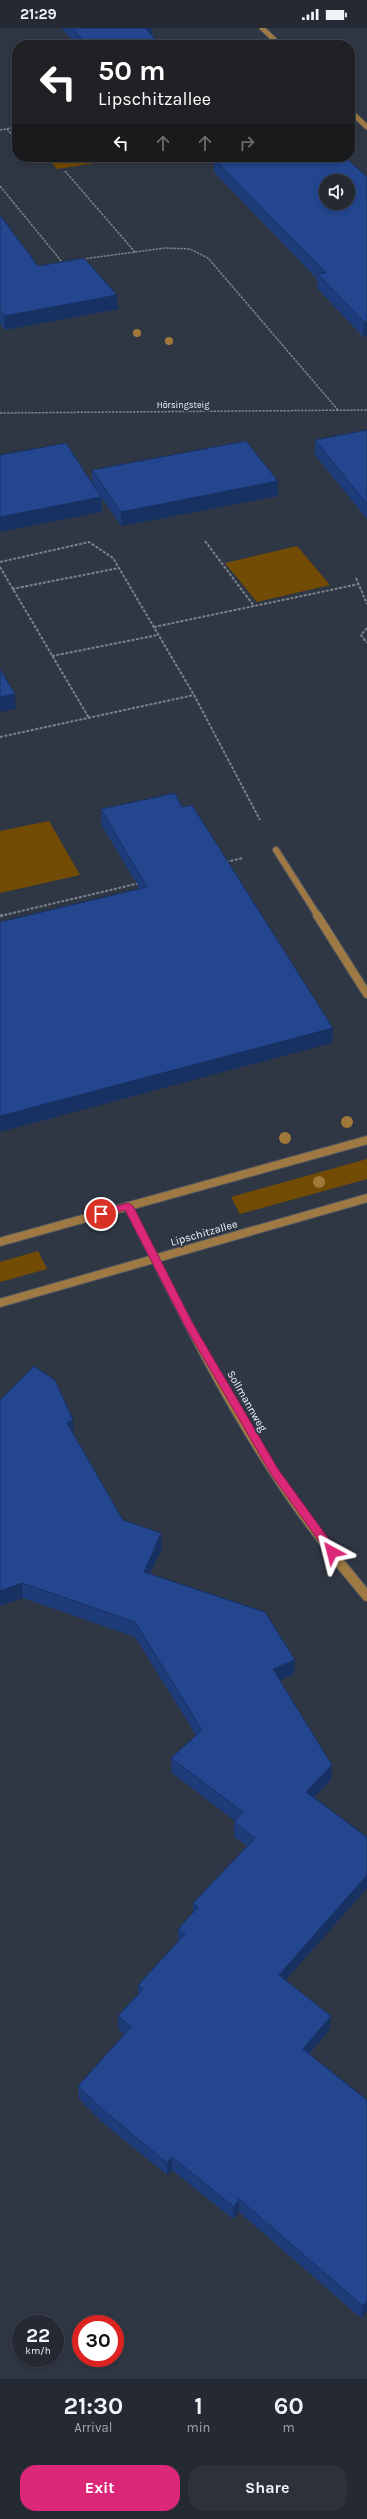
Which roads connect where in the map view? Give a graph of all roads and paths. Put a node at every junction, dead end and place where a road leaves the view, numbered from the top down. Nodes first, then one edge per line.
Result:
1 (262, 28) edge
2 (275, 40) edge
3 (355, 116) edge
4 (367, 127) edge
5 (12, 128) edge
6 (6, 129) junction
7 (0, 130) edge
8 (12, 136) edge
9 (65, 172) dead end
10 (0, 186) edge
11 (135, 252) junction
12 (76, 260) edge
13 (68, 262) edge
14 (338, 410) junction
15 (367, 410) edge
16 (0, 413) edge
17 (205, 541) dead end
18 (0, 562) edge
19 (0, 567) edge
20 (119, 568) junction
21 (356, 578) dead end
22 (358, 584) junction
23 (12, 588) junction
24 (367, 604) edge
25 (254, 606) junction
26 (154, 627) junction
27 (367, 628) edge
28 (158, 635) junction
29 (367, 643) edge
30 (52, 656) junction
31 (194, 695) junction
32 (89, 718) junction
33 (0, 737) edge
34 (276, 850) junction
35 (222, 863) edge
36 (146, 881) edge
37 (0, 916) edge
38 (367, 994) edge
39 (367, 1140) edge
40 (367, 1198) edge
41 (128, 1206) junction
42 (0, 1242) edge
43 (154, 1258) junction
44 (0, 1303) edge
45 (367, 1596) edge

1 - 2 street
3 - 4 street
5 - 6 path
6 - 7 path
6 - 8 path
9 - 11 path
10 - 13 path
11 - 12 path
11 - 14 path
14 - 15 path, Hörsingsteig
14 - 16 path, Hörsingsteig
17 - 25 path
18 - 20 path
19 - 23 path
20 - 23 path
20 - 26 path
21 - 22 path
22 - 24 path
22 - 25 path
23 - 30 path
25 - 26 path
26 - 28 path
27 - 29 path
28 - 30 path
28 - 31 path
30 - 32 path
31 - 32 path
31 - 34 path
32 - 33 path
34 - 35 path
34 - 38 street
36 - 37 path
39 - 41 street
40 - 43 street, Lipschitzallee
41 - 42 street
41 - 43 street, Sollmannweg
43 - 44 street, Lipschitzallee
43 - 45 street, Sollmannweg

